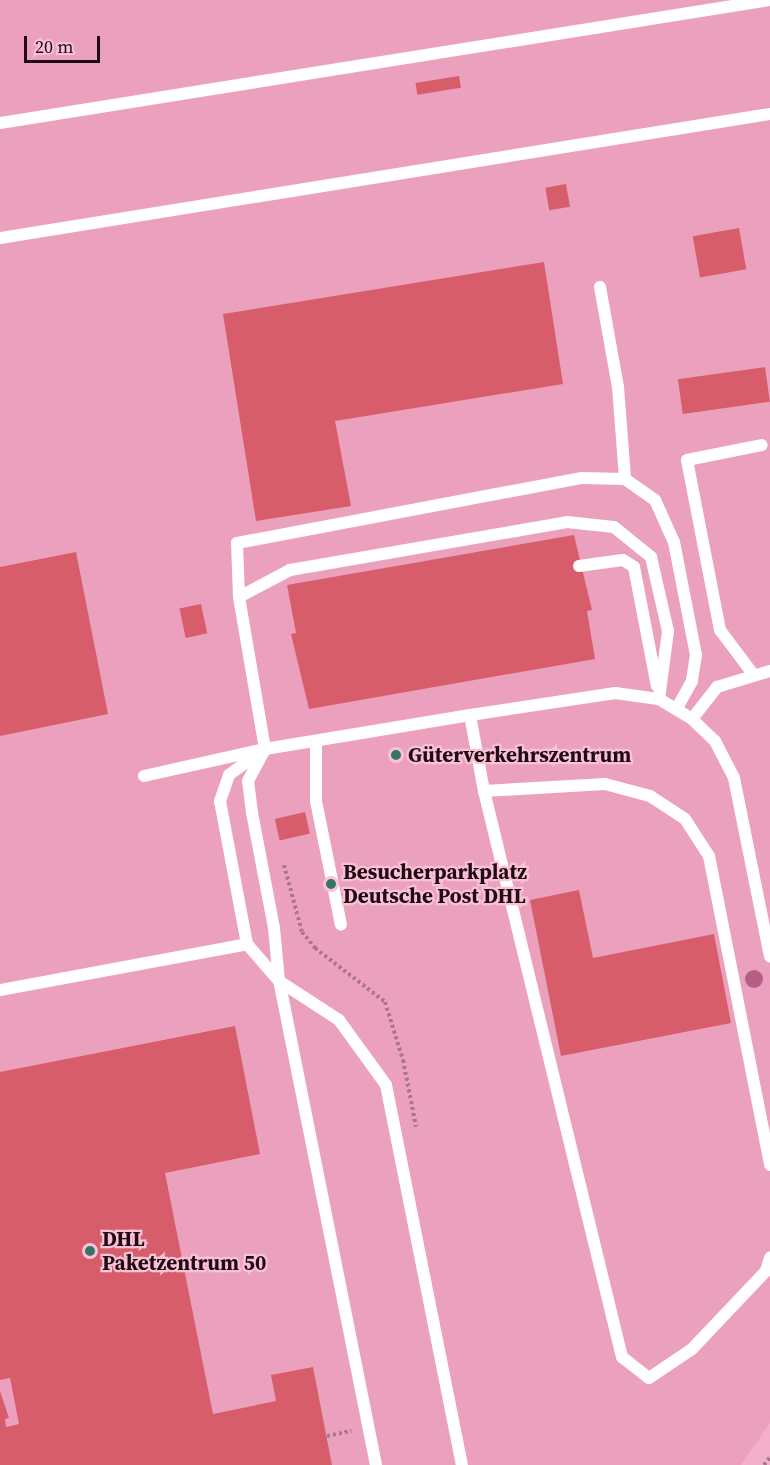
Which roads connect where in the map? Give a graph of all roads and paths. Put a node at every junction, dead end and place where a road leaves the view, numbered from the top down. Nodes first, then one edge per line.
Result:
1 (770, 0) edge
2 (770, 114) edge
3 (0, 123) edge
4 (0, 238) edge
5 (600, 287) dead end
6 (762, 445) dead end
7 (625, 479) junction
8 (579, 566) dead end
9 (239, 597) junction
10 (770, 671) edge
11 (753, 674) junction
12 (659, 699) junction
13 (677, 708) junction
14 (470, 715) junction
15 (692, 718) junction
16 (316, 741) junction
17 (265, 749) junction
18 (144, 776) dead end
19 (484, 791) junction
20 (766, 915) edge
21 (341, 925) dead end
22 (247, 944) junction
23 (770, 956) edge
24 (279, 981) junction
25 (0, 990) edge
26 (770, 1165) edge
27 (770, 1258) edge
28 (770, 1457) edge
29 (376, 1465) edge
30 (462, 1465) edge
31 (764, 1465) edge

1 - 3 lane
2 - 4 lane
5 - 7 lane
6 - 11 lane
7 - 9 lane
7 - 13 lane
8 - 12 lane
9 - 12 lane
9 - 17 lane
10 - 11 lane
11 - 15 lane
12 - 13 lane
12 - 14 lane
13 - 15 lane
14 - 16 lane
14 - 19 lane
15 - 20 lane
16 - 17 lane
16 - 21 lane
17 - 18 lane
17 - 22 lane
17 - 24 lane
19 - 26 lane
19 - 27 lane
20 - 23 lane
22 - 24 lane
22 - 25 lane
24 - 29 lane
24 - 30 lane
28 - 31 path

